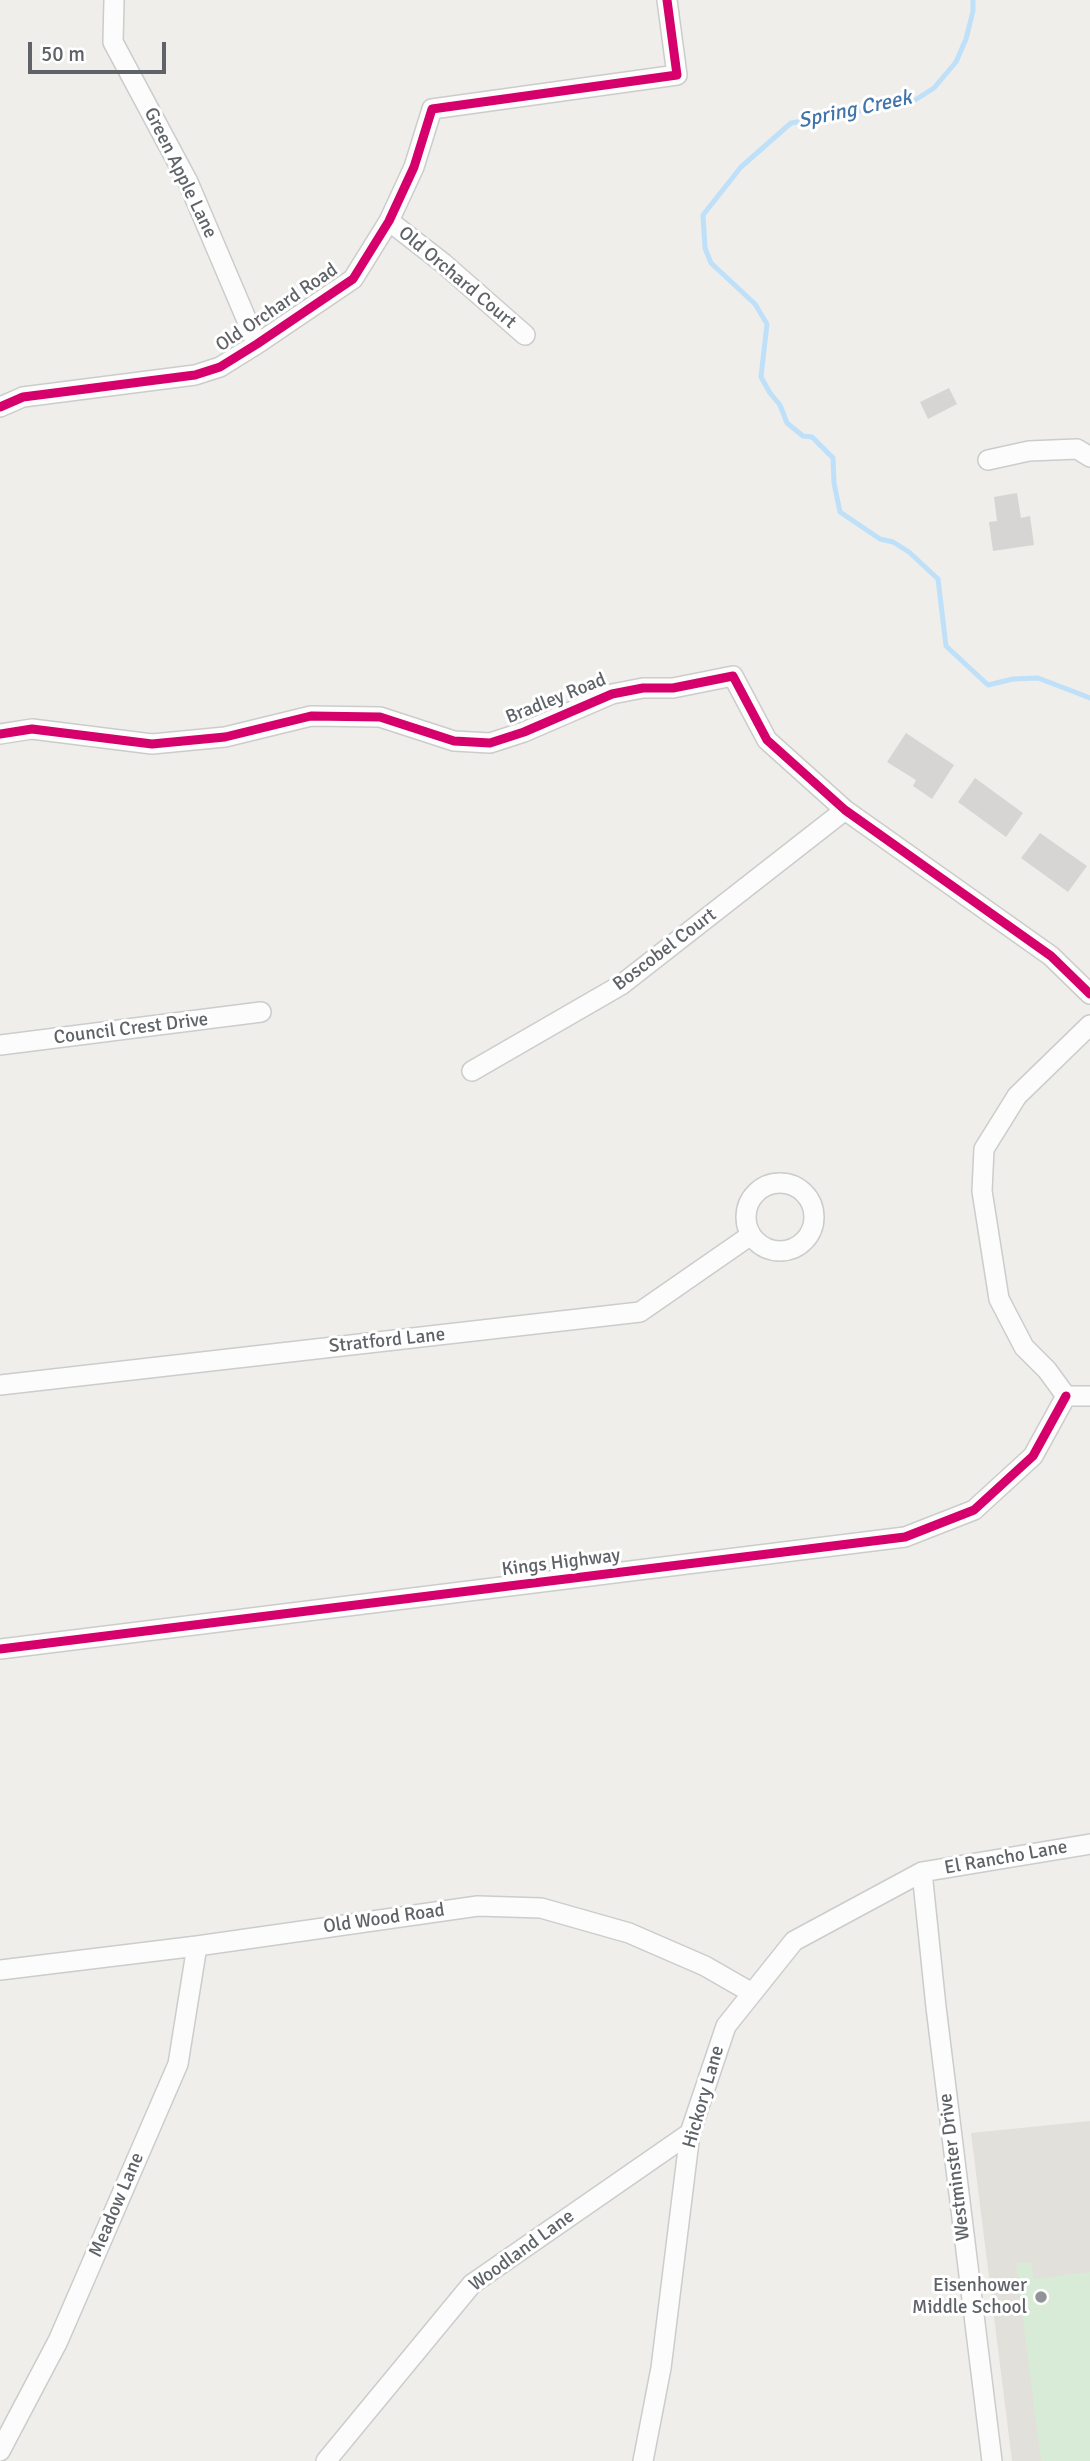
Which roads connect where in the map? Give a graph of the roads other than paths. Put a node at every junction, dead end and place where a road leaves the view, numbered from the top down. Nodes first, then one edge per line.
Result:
1 (114, 0) edge
2 (667, 0) edge
3 (388, 222) junction
4 (525, 335) dead end
5 (257, 344) junction
6 (0, 407) edge
7 (1090, 457) edge
8 (988, 460) dead end
9 (0, 734) edge
10 (845, 810) junction
11 (1090, 994) edge
12 (261, 1012) dead end
13 (1090, 1025) edge
14 (0, 1045) edge
15 (472, 1071) dead end
16 (751, 1235) dead end
17 (0, 1385) edge
18 (1066, 1396) junction
19 (1090, 1396) edge
20 (0, 1649) edge
21 (1090, 1844) edge
22 (922, 1872) junction
23 (197, 1946) junction
24 (0, 1970) edge
25 (752, 1993) junction
26 (690, 2133) junction
27 (0, 2451) edge
28 (326, 2461) edge
29 (643, 2461) edge
30 (992, 2461) edge

1 - 5 street, Green Apple Lane
2 - 3 street, Old Orchard Road
3 - 4 street, Old Orchard Court
3 - 5 street, Old Orchard Road
5 - 6 street, Old Orchard Road
7 - 8 street
9 - 10 street, Bradley Road
10 - 11 street, Bradley Road
10 - 15 street, Boscobel Court
12 - 14 street, Council Crest Drive
13 - 18 street
16 - 17 street, Stratford Lane
18 - 19 street
18 - 20 street, Kings Highway
21 - 22 street, El Rancho Lane
22 - 25 street, Hickory Lane
22 - 30 street, Westminster Drive
23 - 24 street, Old Wood Road
23 - 25 street, Old Wood Road
23 - 27 street, Meadow Lane
25 - 26 street, Hickory Lane
26 - 28 street, Woodland Lane
26 - 29 street, Hickory Lane

